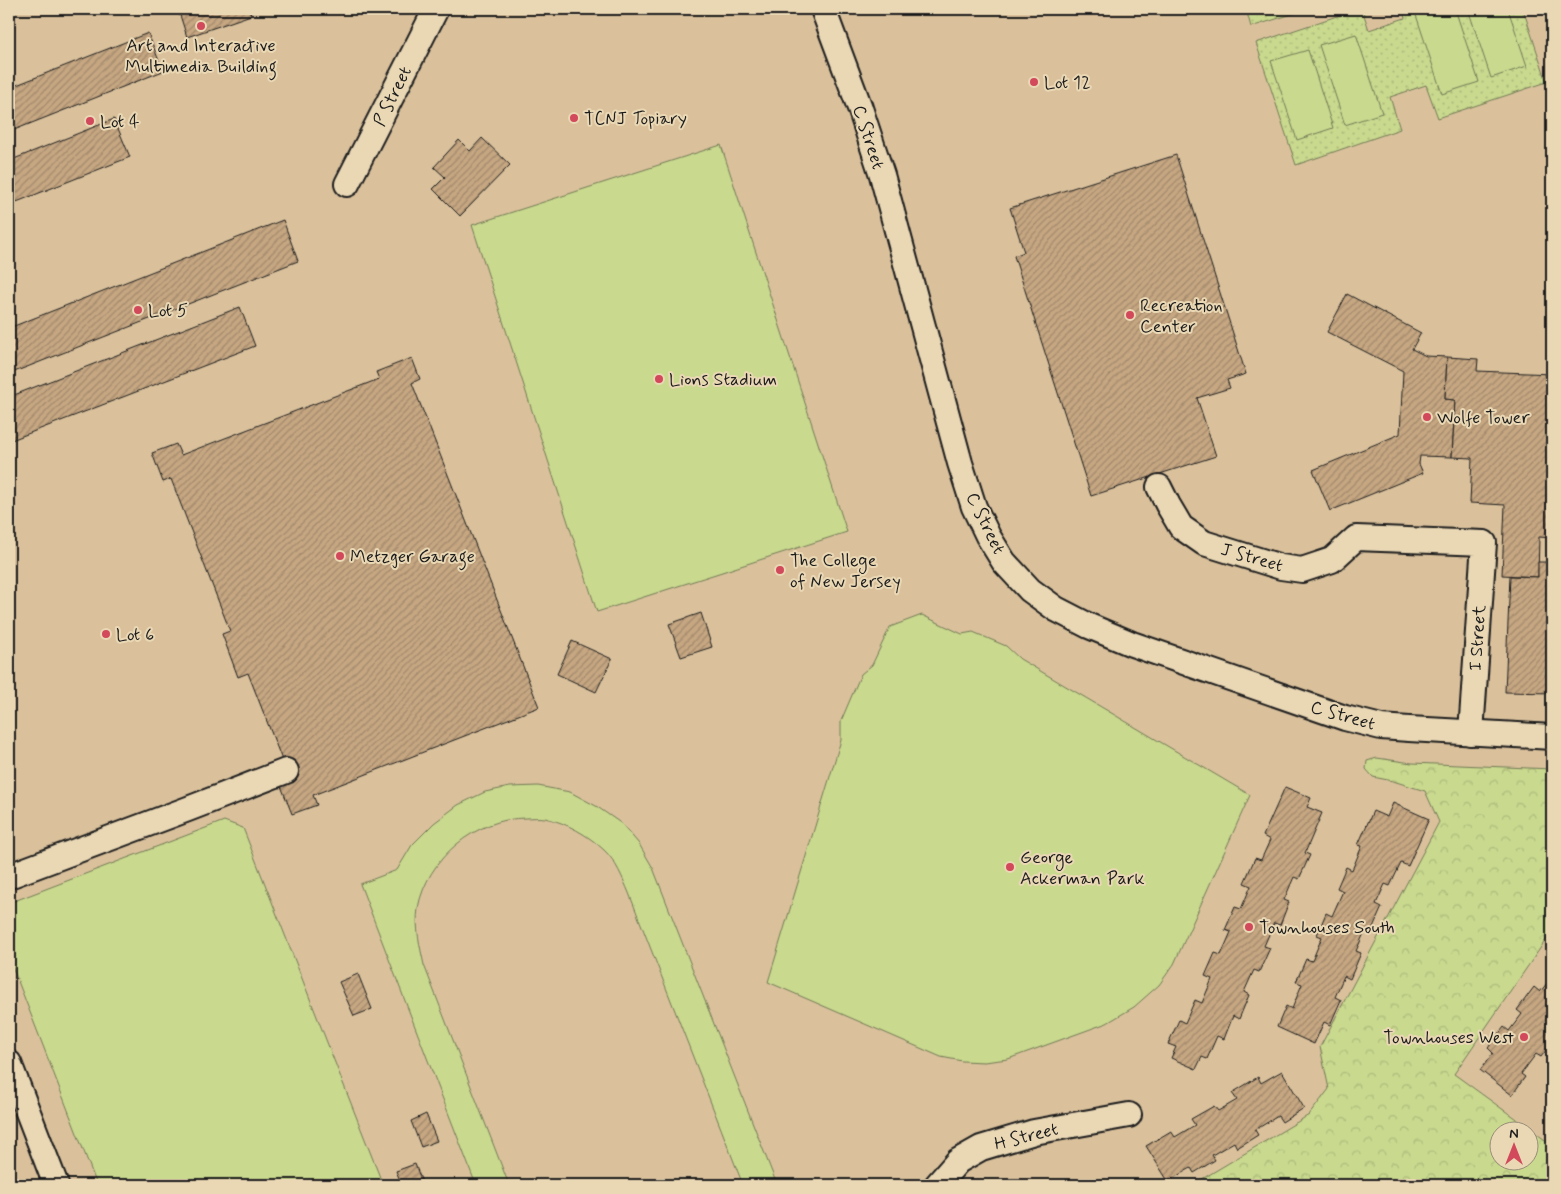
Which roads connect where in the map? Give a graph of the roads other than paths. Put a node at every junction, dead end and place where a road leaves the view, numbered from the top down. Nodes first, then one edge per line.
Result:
1 (436, 9) edge
2 (822, 9) edge
3 (347, 184) dead end
4 (1159, 486) dead end
5 (1484, 543) joint
6 (1471, 732) junction
7 (1552, 737) edge
8 (286, 771) dead end
9 (9, 876) edge
10 (9, 1063) edge
11 (1129, 1115) dead end
12 (56, 1185) edge
13 (937, 1185) edge

1 - 3 street, P Street
2 - 6 street, C Street
4 - 5 street, J Street
5 - 6 street, I Street
6 - 7 street, C Street
8 - 9 street
10 - 12 street
11 - 13 street, H Street

